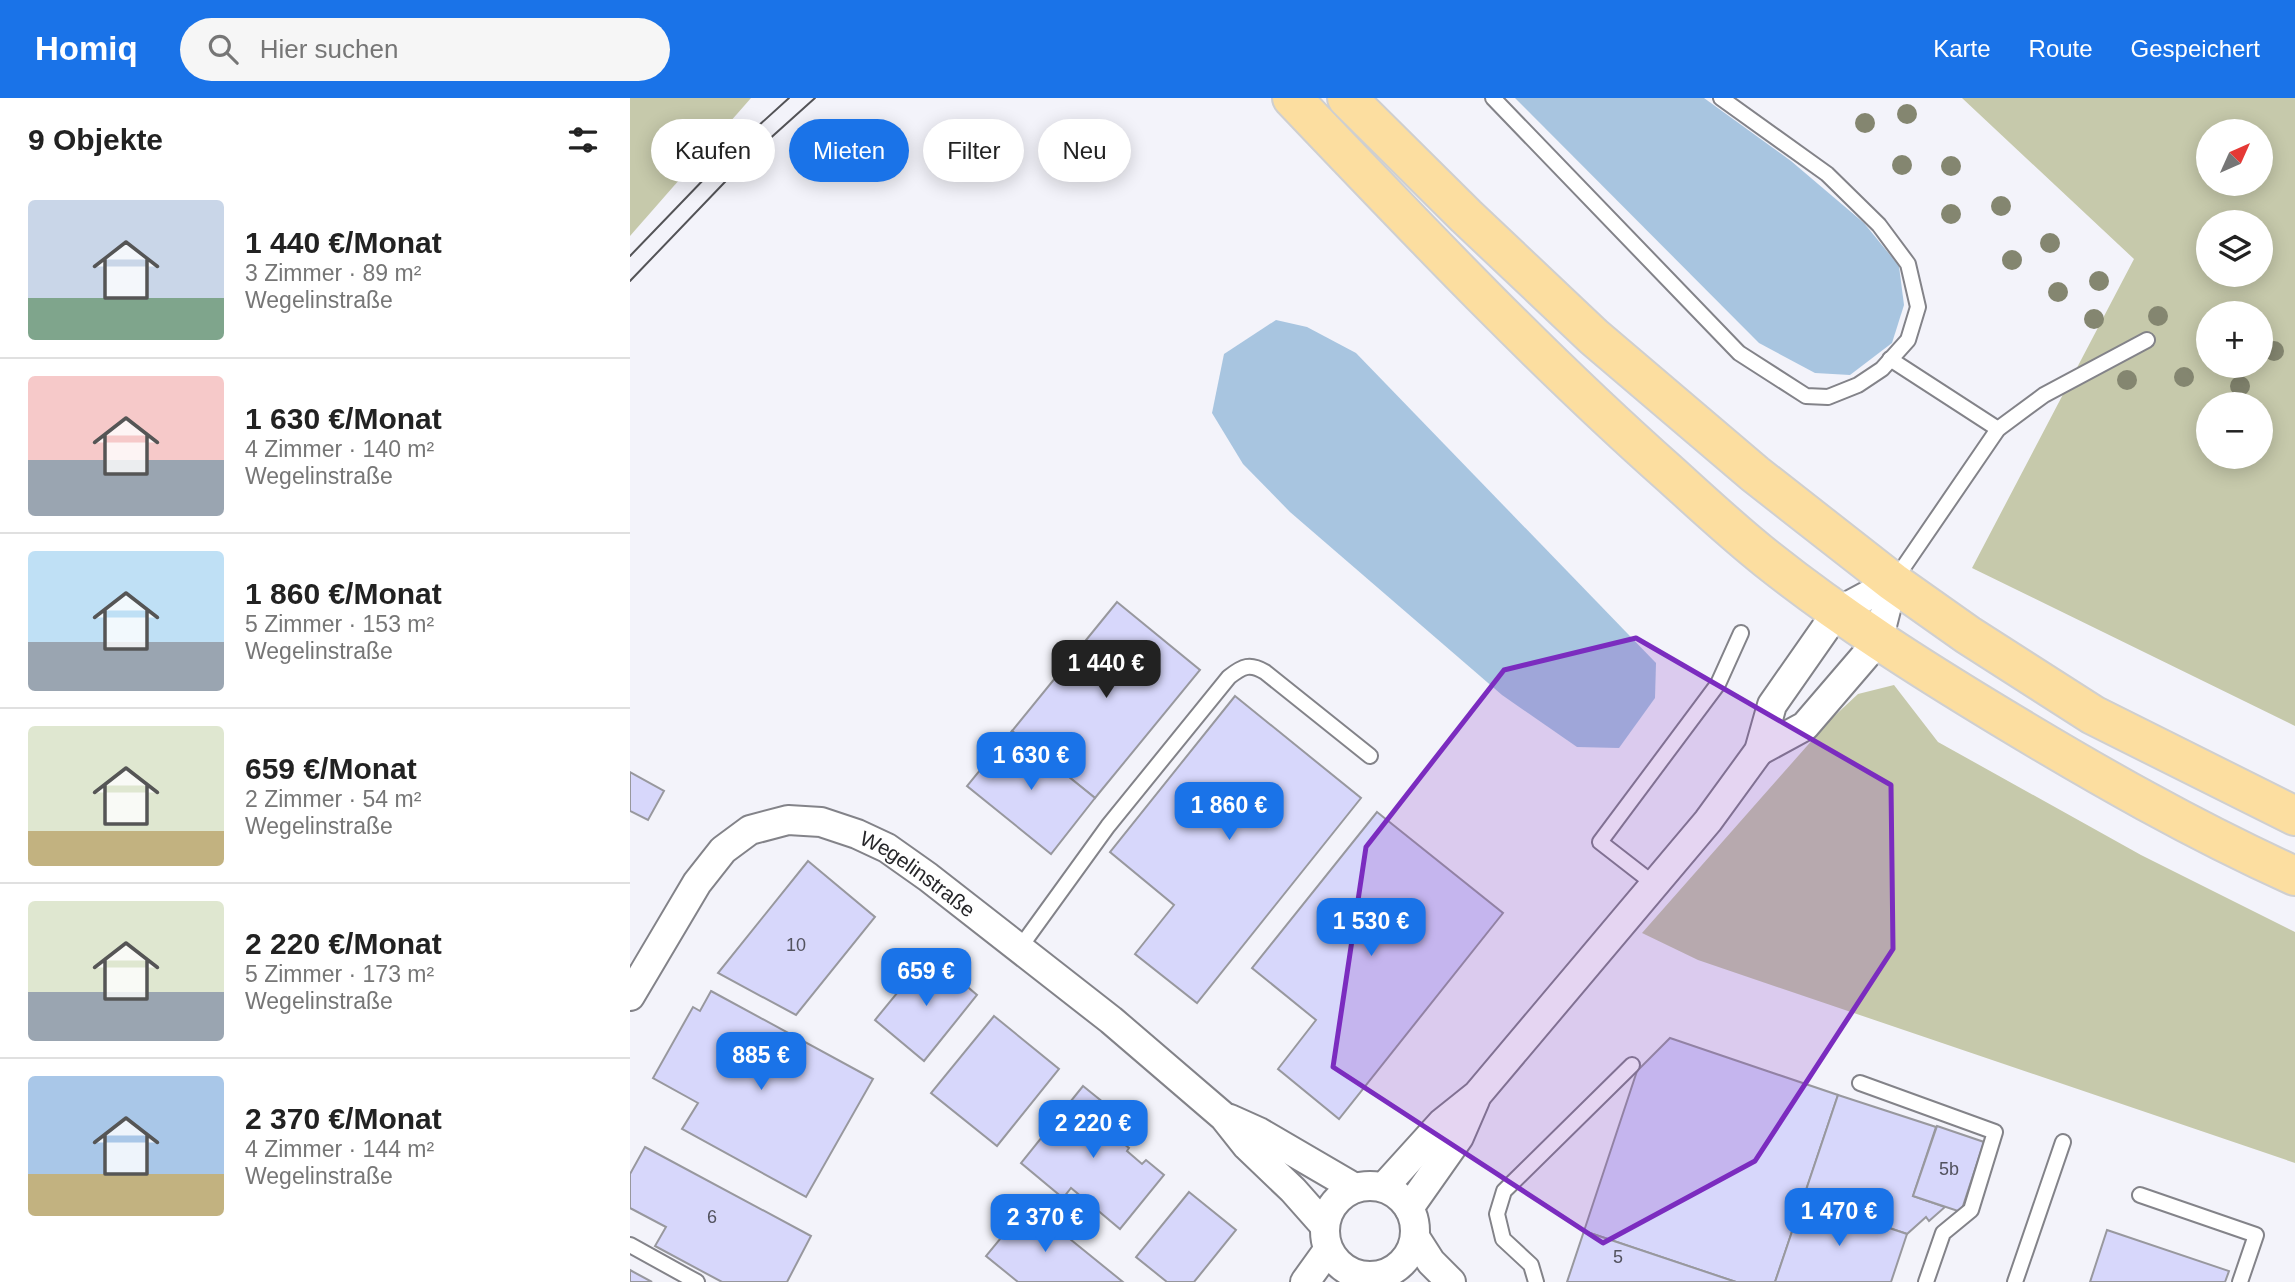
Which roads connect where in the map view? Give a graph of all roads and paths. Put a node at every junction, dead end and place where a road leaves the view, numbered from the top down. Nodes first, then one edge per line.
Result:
1 (1292, 98) edge
2 (1347, 98) edge
3 (1493, 98) edge
4 (1721, 98) edge
5 (2147, 340) dead end
6 (1890, 359) junction
7 (1998, 429) junction
8 (1893, 582) junction
9 (1837, 612) junction
10 (1741, 633) dead end
11 (1878, 641) junction
12 (1759, 751) junction
13 (1370, 756) dead end
14 (2295, 816) edge
15 (2295, 876) edge
16 (1654, 884) junction
17 (1019, 949) junction
18 (630, 996) edge
19 (1632, 1065) dead end
20 (1860, 1083) dead end
21 (1477, 1094) junction
22 (1224, 1117) junction
23 (2063, 1142) dead end
24 (1384, 1187) junction
25 (1355, 1188) junction
26 (2140, 1195) dead end
27 (1409, 1208) junction
28 (1415, 1237) junction
29 (1326, 1238) junction
30 (630, 1245) edge
31 (1370, 1279) edge
32 (697, 1282) edge
33 (1305, 1282) edge
34 (1451, 1282) edge
35 (1536, 1282) edge
36 (1926, 1282) edge
37 (2015, 1282) edge
38 (2241, 1282) edge

1 - 9 main road
2 - 8 main road
3 - 6 lane
4 - 6 lane
5 - 7 lane
6 - 7 lane
7 - 8 lane
8 - 9 street
8 - 11 street
8 - 14 main road
9 - 11 main road
9 - 12 street
10 - 16 lane
11 - 12 street
11 - 15 main road
12 - 16 street
13 - 17 lane
16 - 21 street
17 - 18 street, Wegelinstraße
17 - 22 street, Wegelinstraße
19 - 35 lane
20 - 36 lane
21 - 24 street
21 - 27 street
22 - 25 street, Wegelinstraße
22 - 29 street, Wegelinstraße
23 - 37 lane
24 - 25 street
24 - 27 street
25 - 29 street
26 - 38 lane
27 - 28 street
28 - 31 street
28 - 34 street
29 - 31 street
29 - 33 street
30 - 32 lane

